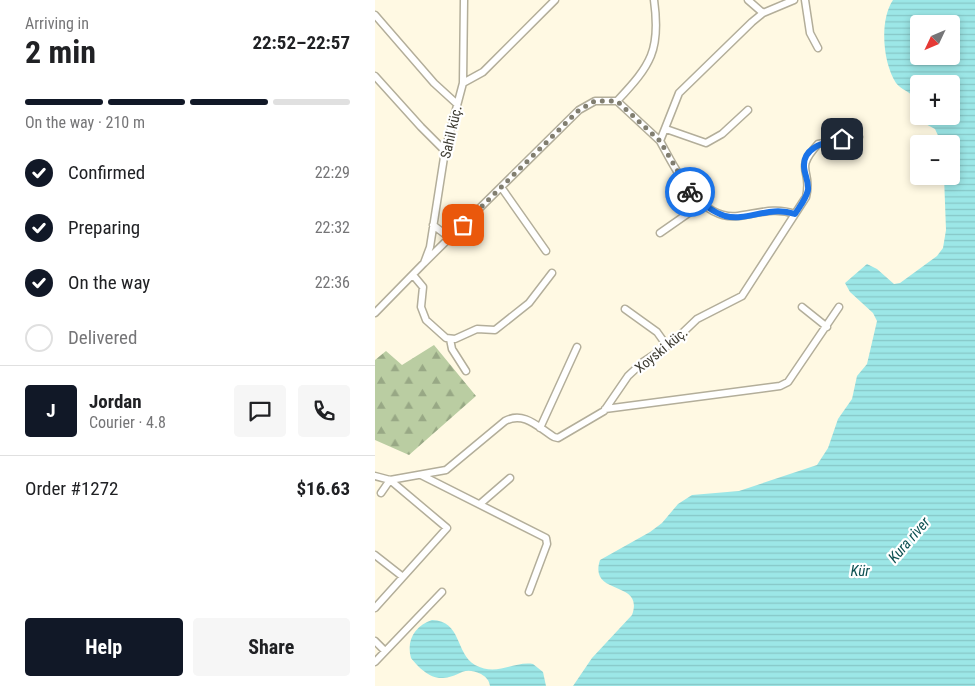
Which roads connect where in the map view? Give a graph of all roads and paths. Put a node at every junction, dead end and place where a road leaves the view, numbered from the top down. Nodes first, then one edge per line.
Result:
1 (555, 0) edge
2 (654, 0) edge
3 (748, 0) edge
4 (794, 0) edge
5 (805, 0) edge
6 (463, 1) edge
7 (763, 13) junction
8 (375, 16) edge
9 (818, 48) dead end
10 (375, 76) edge
11 (463, 83) junction
12 (617, 101) junction
13 (457, 104) junction
14 (749, 110) dead end
15 (666, 129) junction
16 (859, 137) dead end
17 (660, 141) junction
18 (445, 151) junction
19 (501, 187) junction
20 (703, 203) junction
21 (795, 214) junction
22 (433, 225) junction
23 (659, 233) dead end
24 (450, 238) junction
25 (545, 251) dead end
26 (424, 264) junction
27 (553, 274) dead end
28 (413, 275) junction
29 (802, 307) dead end
30 (839, 307) dead end
31 (625, 308) dead end
32 (375, 313) edge
33 (827, 327) junction
34 (450, 339) junction
35 (667, 346) junction
36 (577, 347) dead end
37 (466, 371) dead end
38 (605, 409) junction
39 (540, 428) junction
40 (421, 475) junction
41 (375, 476) edge
42 (510, 478) dead end
43 (390, 480) junction
44 (381, 493) dead end
45 (480, 504) junction
46 (375, 555) edge
47 (403, 577) junction
48 (442, 592) dead end
49 (529, 592) dead end
50 (375, 608) edge
51 (375, 641) edge
52 (385, 651) junction
53 (375, 662) edge

1 - 11 street
2 - 12 street
3 - 7 street
4 - 7 street
5 - 9 street
6 - 11 street, Sahil küç.
7 - 15 street
8 - 13 street
10 - 18 street
11 - 13 street, Sahil küç.
12 - 17 street
12 - 19 street
13 - 18 street, Sahil küç.
14 - 15 street
15 - 17 street
16 - 21 street, Xoyski küç.
17 - 20 street
18 - 22 street, Sahil küç.
19 - 24 street
19 - 25 street
20 - 21 street
20 - 23 street
21 - 35 street, Xoyski küç.
22 - 24 street
22 - 26 street, Sahil küç.
24 - 26 street
26 - 28 street
27 - 34 street
28 - 32 street
28 - 34 street
29 - 33 street
30 - 33 street
31 - 35 street
33 - 38 street
34 - 37 street
35 - 38 street, Xoyski küç.
36 - 39 street
38 - 39 street, Xoyski küç.
39 - 40 street, Xoyski küç.
40 - 43 street, Xoyski küç.
40 - 45 street
41 - 43 street, Xoyski küç.
42 - 45 street
43 - 44 street
43 - 47 street
45 - 49 street
46 - 47 street
47 - 50 street
48 - 52 street
51 - 52 street
52 - 53 street

